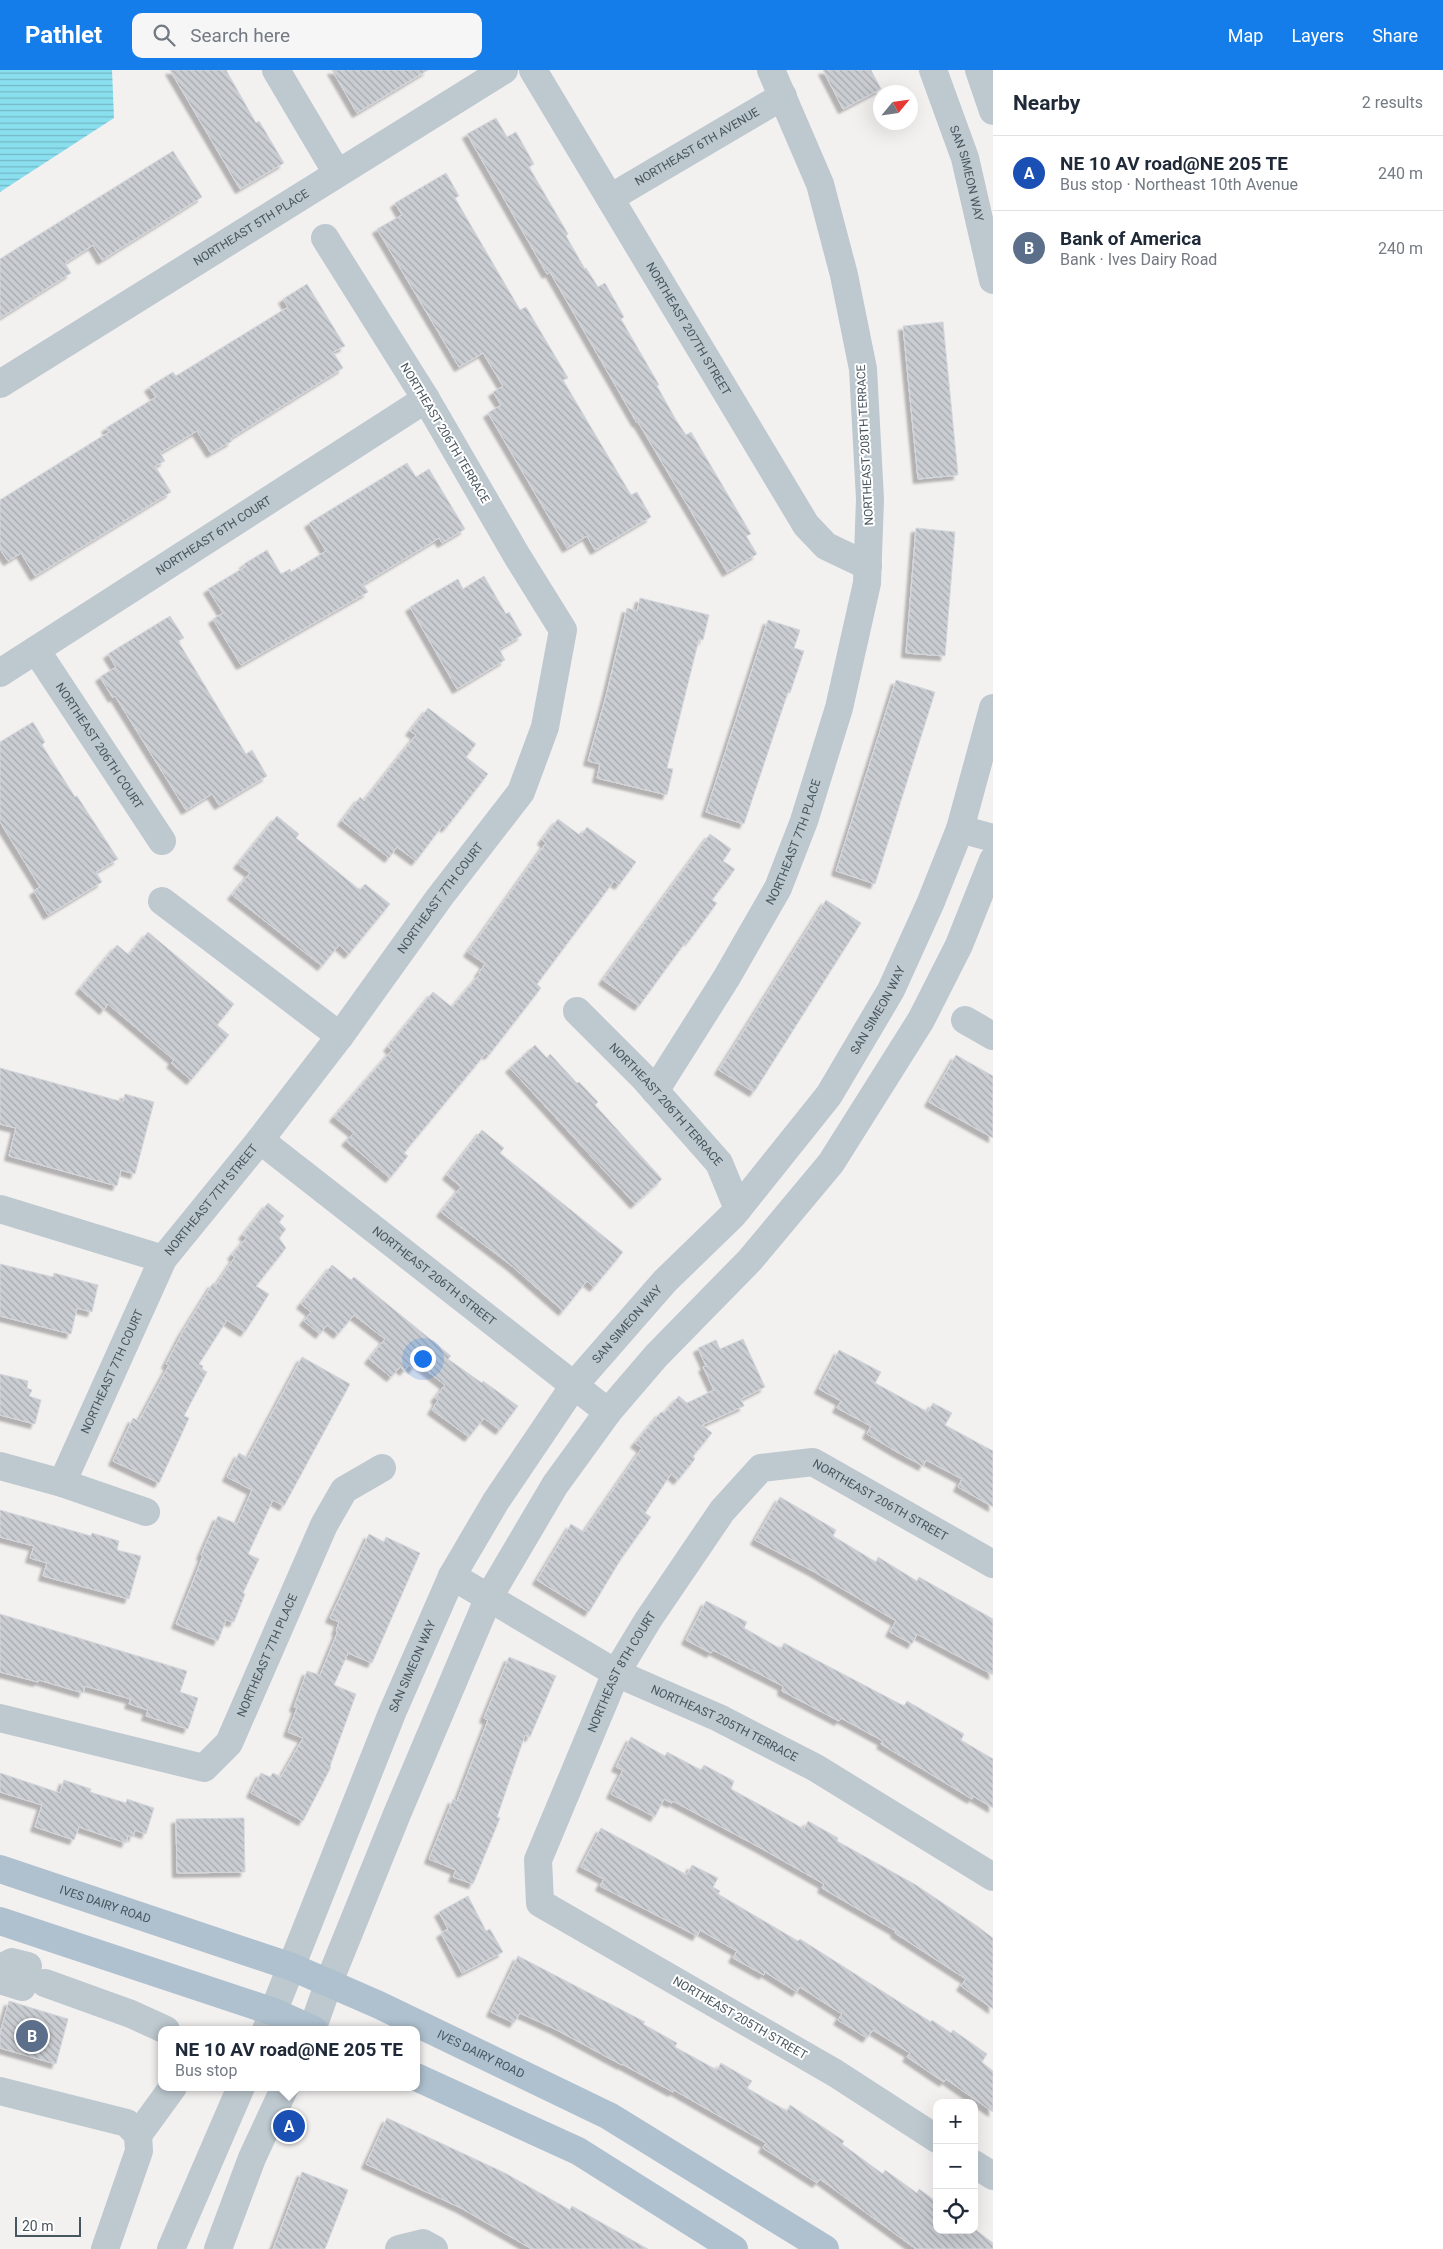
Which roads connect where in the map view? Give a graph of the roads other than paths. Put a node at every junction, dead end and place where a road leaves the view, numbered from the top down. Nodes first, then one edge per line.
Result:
1 (276, 70) edge
2 (504, 70) edge
3 (533, 70) edge
4 (771, 70) edge
5 (933, 70) edge
6 (979, 70) edge
7 (783, 96) junction
8 (993, 112) edge
9 (337, 173) junction
10 (610, 198) junction
11 (325, 238) dead end
12 (993, 280) edge
13 (0, 384) edge
14 (426, 399) junction
15 (868, 566) junction
16 (563, 630) joint
17 (36, 650) junction
18 (0, 674) edge
19 (993, 708) edge
20 (960, 829) junction
21 (993, 838) edge
22 (162, 841) dead end
23 (993, 860) edge
24 (162, 901) dead end
25 (577, 1011) dead end
26 (965, 1020) dead end
27 (340, 1036) junction
28 (993, 1036) edge
29 (655, 1091) junction
30 (800, 1132) junction
31 (260, 1140) junction
32 (830, 1163) junction
33 (0, 1209) edge
34 (738, 1209) junction
35 (163, 1258) junction
36 (575, 1384) junction
37 (608, 1412) junction
38 (0, 1466) edge
39 (382, 1468) dead end
40 (761, 1468) joint
41 (62, 1483) junction
42 (146, 1512) dead end
43 (993, 1564) edge
44 (452, 1576) junction
45 (490, 1597) junction
46 (616, 1672) junction
47 (0, 1718) edge
48 (0, 1868) edge
49 (993, 1877) edge
50 (540, 1903) joint
51 (0, 1921) edge
52 (292, 1967) junction
53 (26, 1977) edge
54 (329, 1982) junction
55 (270, 2021) edge
56 (158, 2026) edge
57 (294, 2026) edge
58 (314, 2026) edge
59 (420, 2079) edge
60 (0, 2091) edge
61 (170, 2091) edge
62 (239, 2091) edge
63 (283, 2091) edge
64 (138, 2135) junction
65 (933, 2136) edge
66 (978, 2167) edge
67 (993, 2176) edge
68 (105, 2249) edge
69 (171, 2249) edge
70 (218, 2249) edge
71 (399, 2249) edge
72 (434, 2249) edge
73 (734, 2249) edge
74 (825, 2249) edge

1 - 9 street
2 - 9 street, NORTHEAST 5TH PLACE
3 - 10 street, NORTHEAST 207TH STREET
4 - 7 street, NORTHEAST 208TH TERRACE
5 - 12 street, SAN SIMEON WAY
6 - 8 street
7 - 10 street, NORTHEAST 6TH AVENUE
7 - 15 street, NORTHEAST 208TH TERRACE
9 - 13 street, NORTHEAST 5TH PLACE
10 - 15 street, NORTHEAST 207TH STREET
11 - 14 street, NORTHEAST 206TH TERRACE
14 - 16 street, NORTHEAST 206TH TERRACE
14 - 17 street, NORTHEAST 6TH COURT
15 - 29 street, NORTHEAST 7TH PLACE
16 - 27 street, NORTHEAST 7TH COURT
17 - 18 street, NORTHEAST 6TH COURT
17 - 22 street, NORTHEAST 206TH COURT
19 - 20 street, SAN SIMEON WAY
20 - 21 street
20 - 30 street, SAN SIMEON WAY
23 - 32 street
24 - 27 street
25 - 29 street, NORTHEAST 206TH TERRACE
26 - 28 street
27 - 31 street, NORTHEAST 7TH COURT
29 - 34 street, NORTHEAST 206TH TERRACE
30 - 32 street
30 - 34 street, SAN SIMEON WAY
31 - 35 street, NORTHEAST 7TH STREET
31 - 36 street, NORTHEAST 206TH STREET
32 - 37 street
33 - 35 street
34 - 36 street, SAN SIMEON WAY
35 - 41 street, NORTHEAST 7TH COURT
36 - 37 street, NORTHEAST 206TH STREET
36 - 44 street, SAN SIMEON WAY
37 - 45 street
38 - 41 street
39 - 47 street, NORTHEAST 7TH PLACE
40 - 43 street, NORTHEAST 206TH STREET
40 - 46 street, NORTHEAST 8TH COURT
41 - 42 street
44 - 45 street, NORTHEAST 205TH TERRACE
44 - 52 street, SAN SIMEON WAY
45 - 46 street, NORTHEAST 205TH TERRACE
45 - 54 street
46 - 49 street, NORTHEAST 205TH TERRACE
46 - 50 street, NORTHEAST 8TH COURT
48 - 52 main road, IVES DAIRY ROAD
50 - 65 street, NORTHEAST 205TH STREET
51 - 55 main road
52 - 54 main road, IVES DAIRY ROAD
52 - 55 street, SAN SIMEON WAY
53 - 56 street
54 - 58 street
54 - 74 main road, IVES DAIRY ROAD
55 - 57 main road
59 - 73 main road
60 - 64 street
61 - 64 street
62 - 69 street
63 - 70 street
64 - 68 street
66 - 67 street
71 - 72 street

